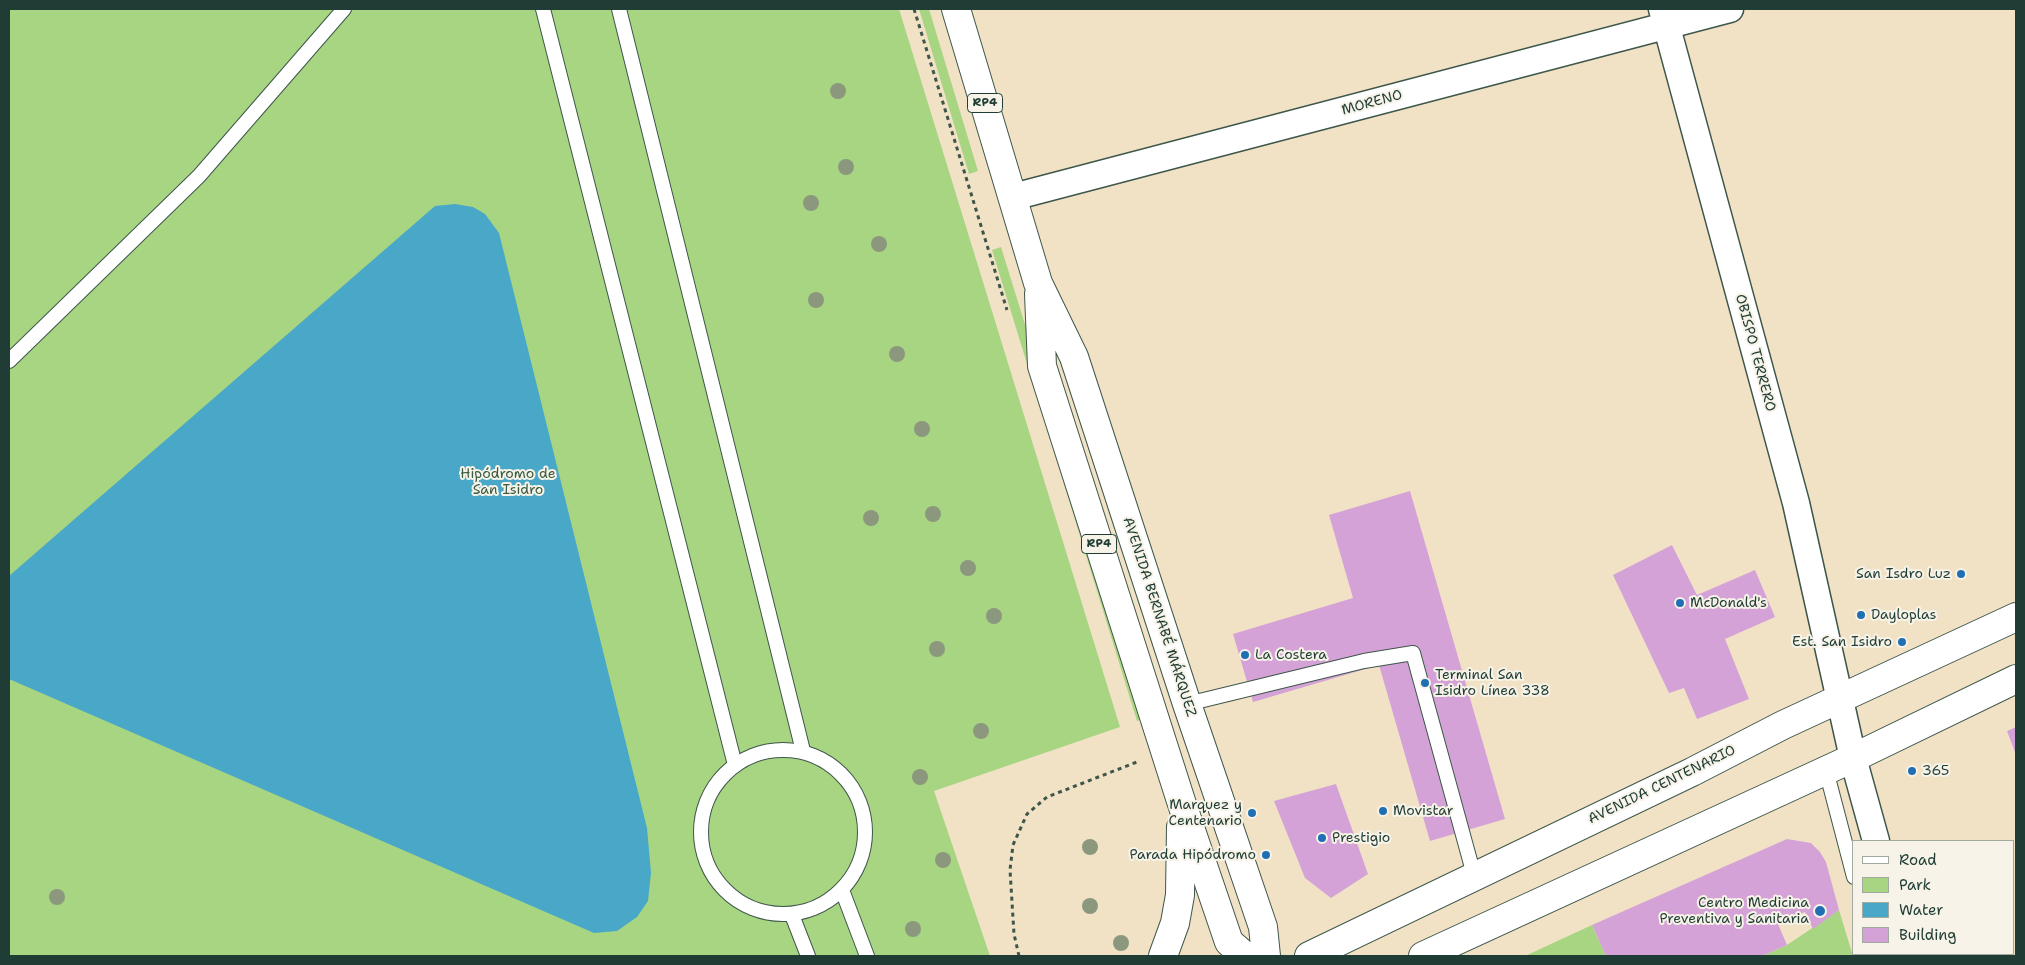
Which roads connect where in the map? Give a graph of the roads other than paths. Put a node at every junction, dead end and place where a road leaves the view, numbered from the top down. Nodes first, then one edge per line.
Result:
1 (344, 9) edge
2 (543, 9) edge
3 (619, 9) edge
4 (956, 9) edge
5 (1730, 9) edge
6 (1664, 18) edge
7 (1013, 197) junction
8 (1038, 283) junction
9 (9, 361) edge
10 (2016, 618) edge
11 (2016, 679) edge
12 (1839, 698) junction
13 (1187, 704) junction
14 (803, 752) junction
15 (1853, 758) junction
16 (735, 765) junction
17 (1826, 770) junction
18 (1181, 801) junction
19 (1876, 840) edge
20 (1852, 869) edge
21 (1474, 875) junction
22 (842, 890) junction
23 (792, 914) junction
24 (808, 956) edge
25 (867, 956) edge
26 (1163, 956) edge
27 (1245, 956) edge
28 (1266, 956) edge
29 (1308, 956) edge
30 (1423, 956) edge

1 - 9 lane
2 - 16 lane
3 - 14 lane
4 - 7 main road, AVENIDA BERNABÉ MÁRQUEZ / RP4
5 - 6 street, MORENO
6 - 7 street, MORENO
6 - 12 street, OBISPO TERRERO
7 - 8 main road, AVENIDA BERNABÉ MÁRQUEZ / RP4
8 - 13 main road, AVENIDA BERNABÉ MÁRQUEZ / RP4
8 - 18 main road, AVENIDA BERNABÉ MÁRQUEZ / RP4
10 - 12 main road, AVENIDA CENTENARIO
11 - 15 main road
12 - 15 street, OBISPO TERRERO
12 - 21 main road, AVENIDA CENTENARIO
13 - 21 lane
13 - 28 main road, AVENIDA BERNABÉ MÁRQUEZ / RP4
14 - 16 lane
14 - 22 lane
15 - 17 main road
15 - 19 street, OBISPO TERRERO
16 - 23 lane
17 - 20 lane
17 - 30 main road
18 - 26 main road
18 - 27 main road, AVENIDA BERNABÉ MÁRQUEZ / RP4
21 - 29 main road, AVENIDA CENTENARIO
22 - 23 lane
22 - 25 lane
23 - 24 lane

